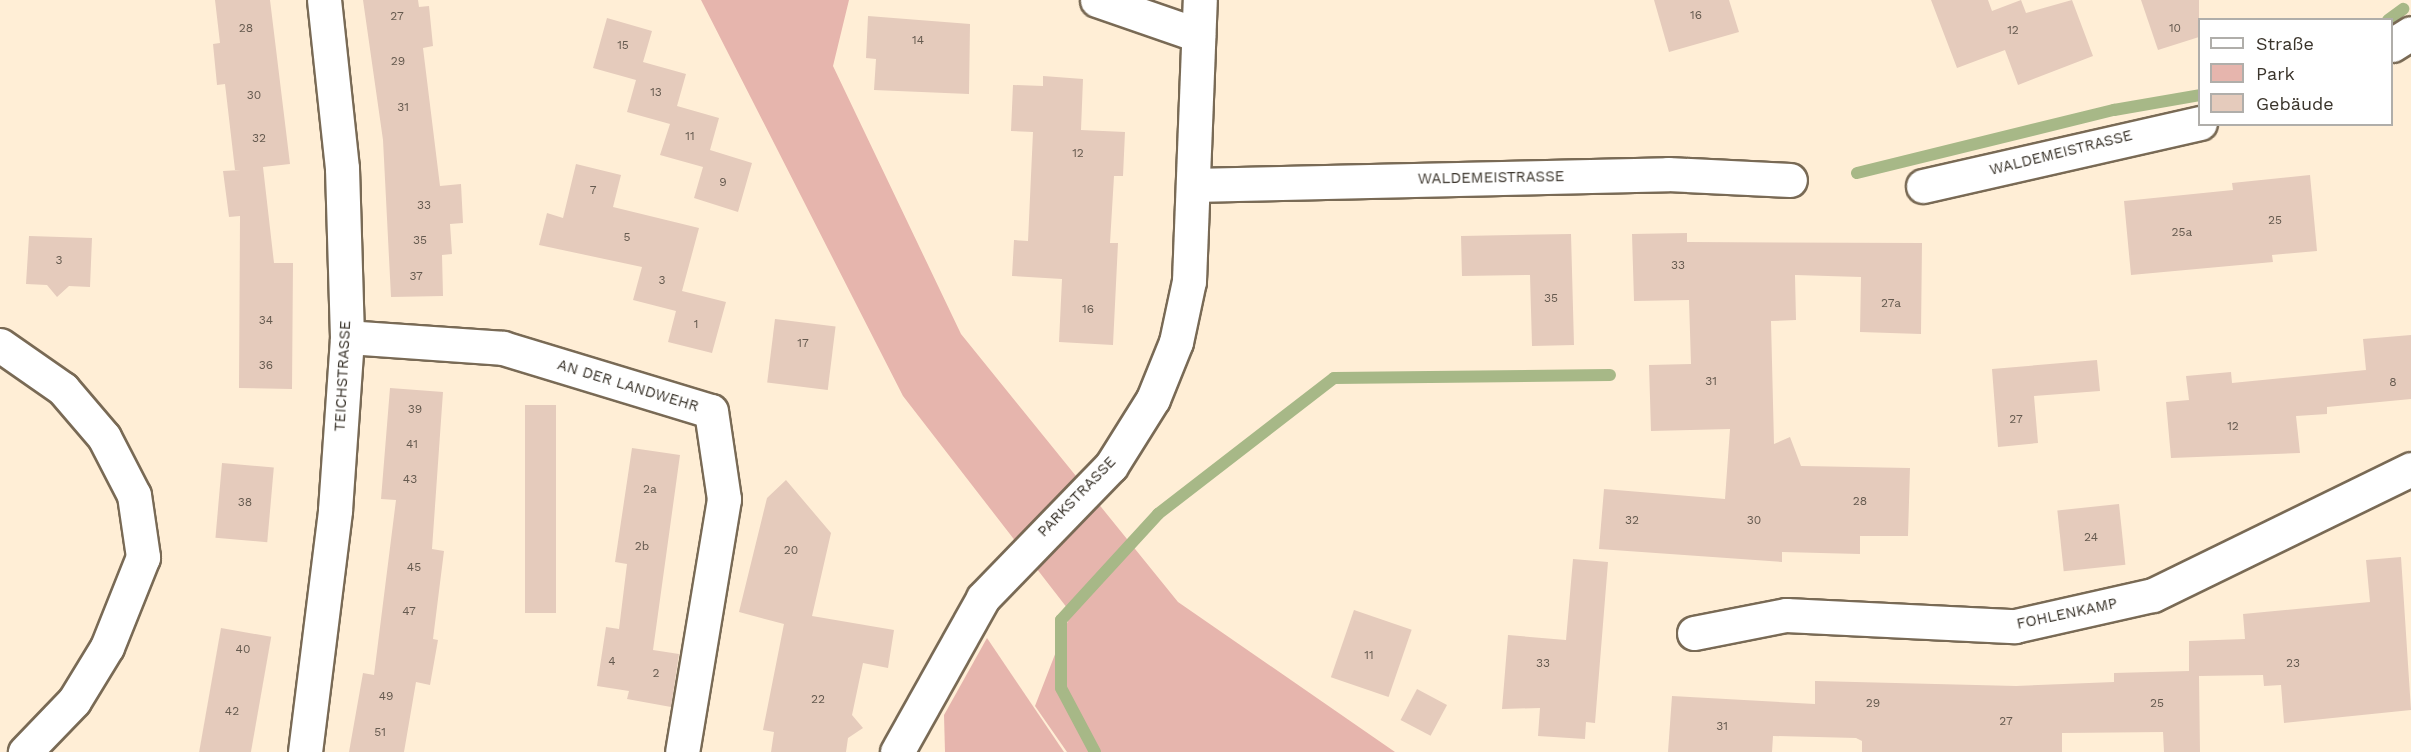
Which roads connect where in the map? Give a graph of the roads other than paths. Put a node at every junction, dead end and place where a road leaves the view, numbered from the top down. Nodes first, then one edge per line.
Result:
1 (324, 0) edge
2 (1097, 0) edge
3 (1200, 0) edge
4 (2411, 33) edge
5 (1198, 35) junction
6 (2393, 44) edge
7 (2198, 123) edge
8 (1790, 180) dead end
9 (1192, 185) junction
10 (1923, 186) dead end
11 (347, 337) junction
12 (0, 345) edge
13 (2411, 469) edge
14 (1694, 633) dead end
15 (26, 752) edge
16 (305, 752) edge
17 (682, 752) edge
18 (897, 752) edge

1 - 11 street, TEICHSTRASSE
2 - 5 street
3 - 5 street, PARKSTRASSE
4 - 6 street
5 - 9 street, PARKSTRASSE
7 - 10 street, WALDEMEISTRASSE
8 - 9 street, WALDEMEISTRASSE
9 - 18 street, PARKSTRASSE
11 - 16 street, TEICHSTRASSE
11 - 17 street, AN DER LANDWEHR
12 - 15 street
13 - 14 street, FOHLENKAMP

